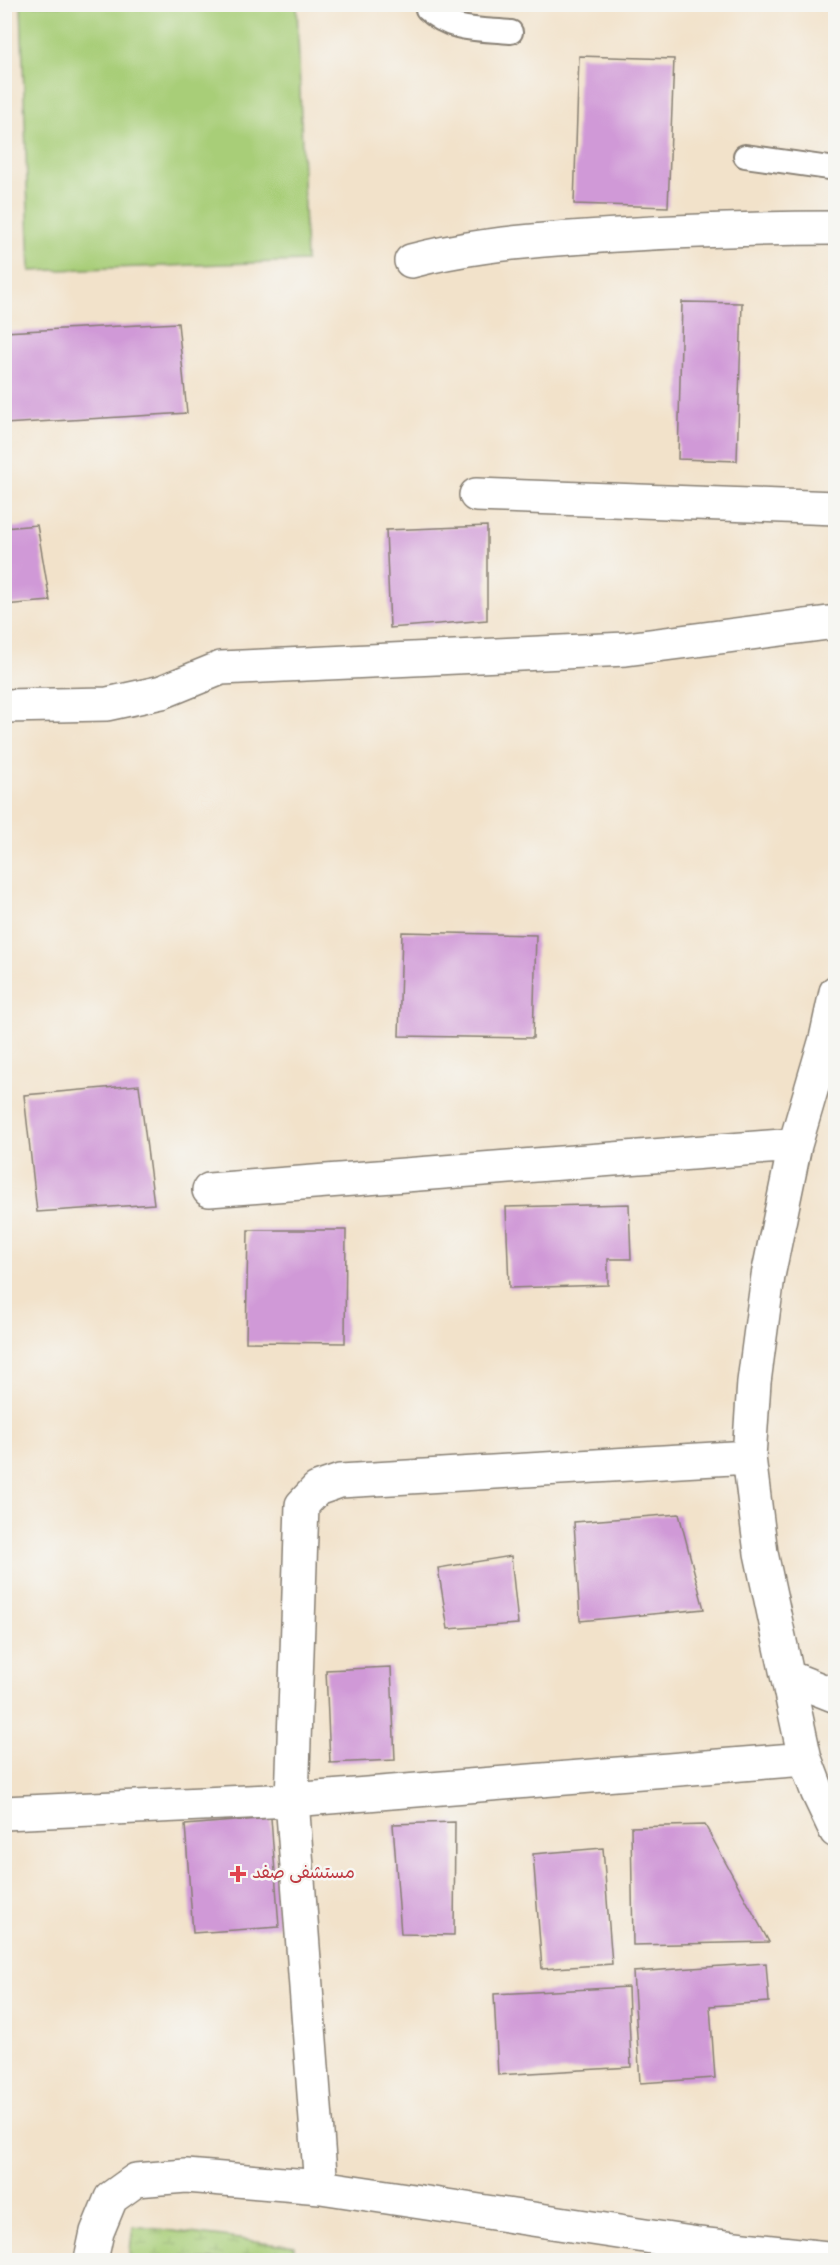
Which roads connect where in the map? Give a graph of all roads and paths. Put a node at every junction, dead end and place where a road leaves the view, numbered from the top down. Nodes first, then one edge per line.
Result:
1 (427, 4) edge
2 (511, 32) dead end
3 (745, 156) dead end
4 (836, 169) edge
5 (836, 228) edge
6 (411, 261) dead end
7 (476, 495) dead end
8 (836, 508) edge
9 (836, 622) edge
10 (4, 706) edge
11 (836, 992) edge
12 (795, 1145) junction
13 (209, 1190) dead end
14 (749, 1457) junction
15 (788, 1677) junction
16 (836, 1696) edge
17 (805, 1759) junction
18 (292, 1800) junction
19 (4, 1813) edge
20 (836, 1831) edge
21 (321, 2187) junction
22 (836, 2259) edge
23 (91, 2260) edge

1 - 2 lane
3 - 4 lane
5 - 6 street
7 - 8 street
9 - 10 street
11 - 12 street
12 - 13 street
12 - 14 street
14 - 15 street
14 - 18 street
15 - 16 street
15 - 17 street
17 - 18 street
17 - 20 street
18 - 19 street
18 - 21 street
21 - 22 street
21 - 23 street

